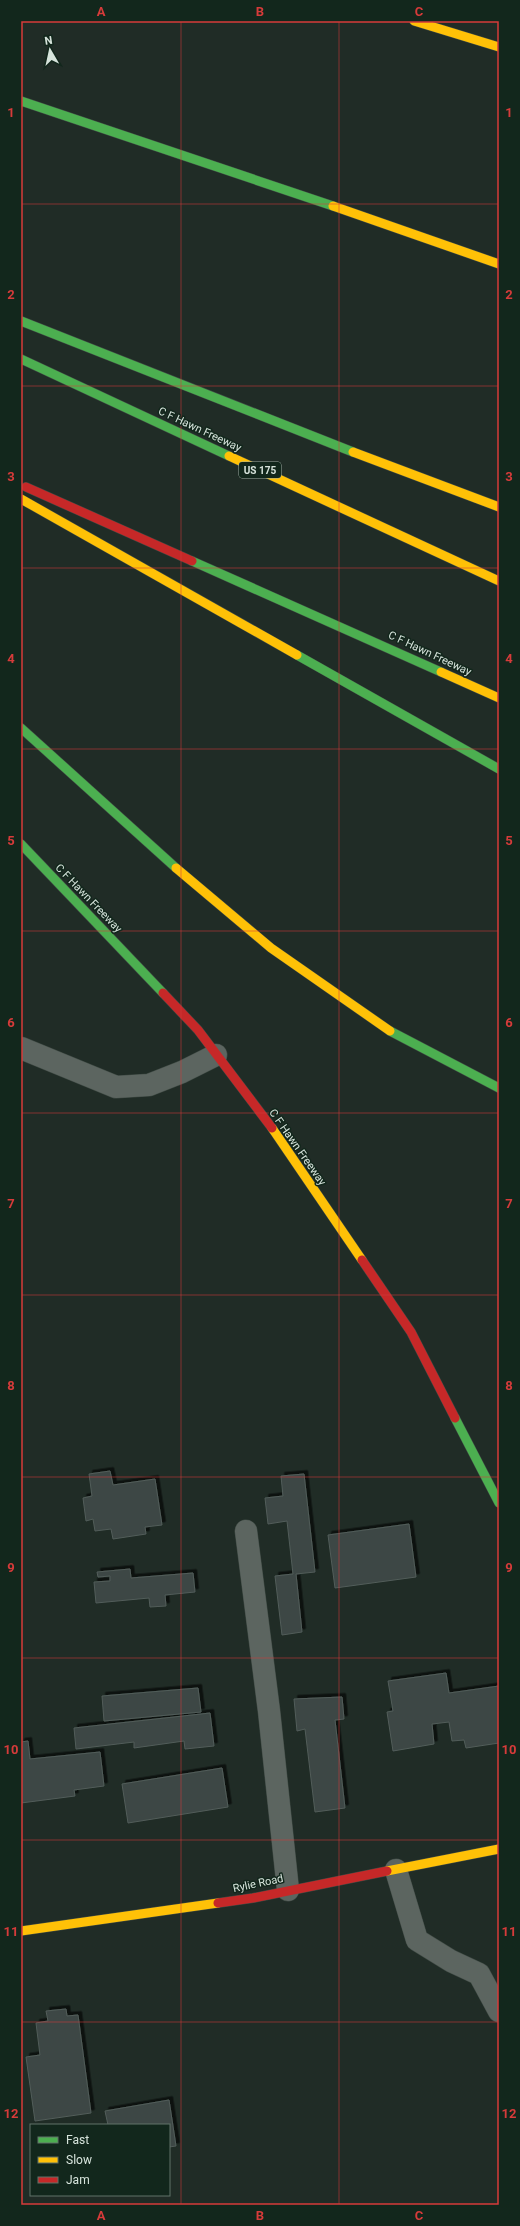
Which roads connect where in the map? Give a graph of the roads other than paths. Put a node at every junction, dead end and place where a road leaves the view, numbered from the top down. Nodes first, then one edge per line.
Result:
1 (414, 21) edge
2 (499, 47) edge
3 (21, 102) edge
4 (499, 264) edge
5 (21, 321) edge
6 (21, 359) edge
7 (21, 485) edge
8 (21, 499) edge
9 (499, 507) edge
10 (499, 581) edge
11 (499, 698) edge
12 (21, 728) edge
13 (499, 769) edge
14 (21, 844) edge
15 (21, 1048) edge
16 (216, 1054) junction
17 (499, 1088) edge
18 (499, 1503) edge
19 (246, 1531) dead end
20 (499, 1849) edge
21 (396, 1870) junction
22 (288, 1890) junction
23 (21, 1931) edge
24 (499, 2011) edge

1 - 2 main road
3 - 4 main road
5 - 9 main road
6 - 10 main road, C F Hawn Freeway / US 175
7 - 11 main road, C F Hawn Freeway
8 - 13 main road
12 - 17 main road
14 - 16 main road, C F Hawn Freeway
15 - 16 lane
16 - 18 main road, C F Hawn Freeway
19 - 22 lane
20 - 21 main road, Rylie Road
21 - 22 main road, Rylie Road
21 - 24 lane
22 - 23 main road, Rylie Road

